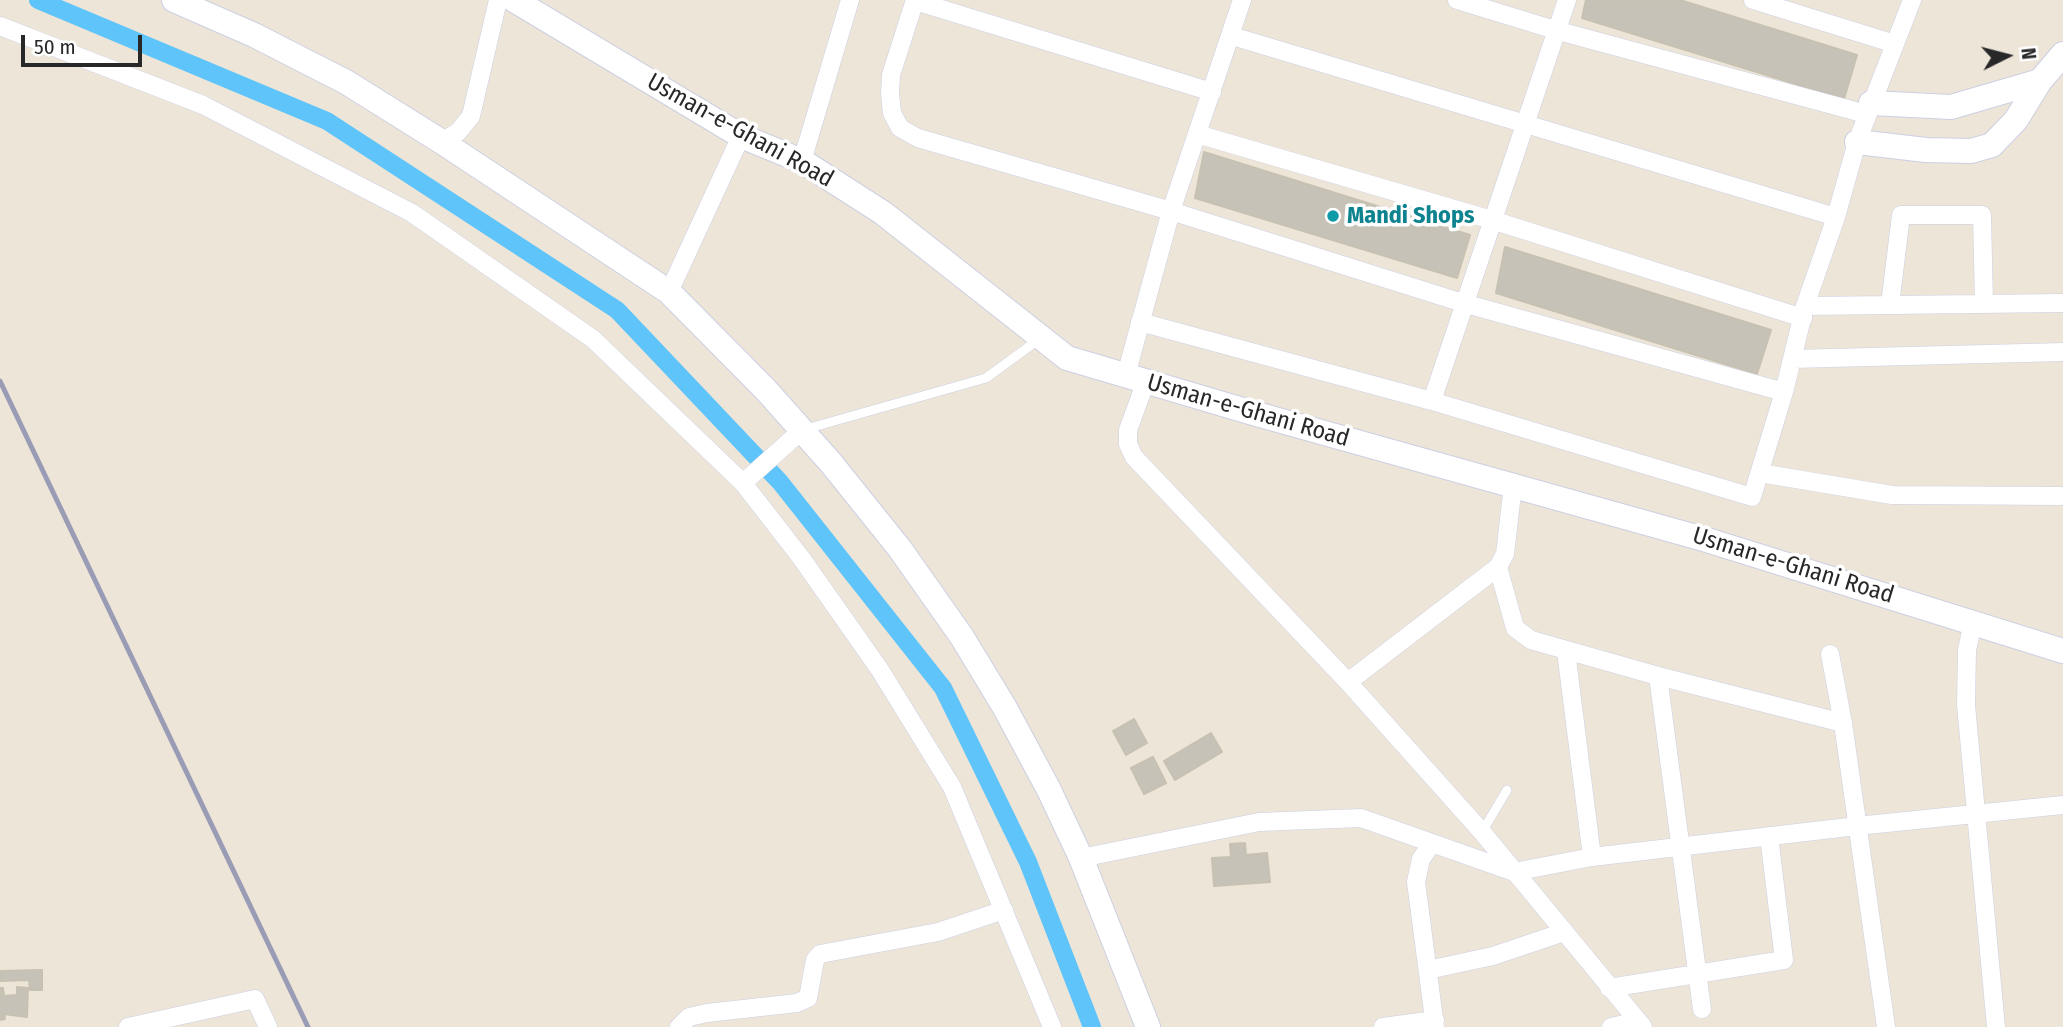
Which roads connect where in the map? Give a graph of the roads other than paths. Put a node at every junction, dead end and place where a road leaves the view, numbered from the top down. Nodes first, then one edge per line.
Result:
1 (174, 0) edge
2 (498, 0) edge
3 (514, 0) edge
4 (850, 0) edge
5 (1242, 0) edge
6 (1457, 0) edge
7 (1567, 0) edge
8 (1753, 0) edge
9 (1912, 0) edge
10 (915, 1) edge
11 (0, 26) edge
12 (1555, 30) junction
13 (1232, 36) junction
14 (1895, 44) junction
15 (2063, 54) edge
16 (2040, 81) junction
17 (1212, 92) junction
18 (1869, 108) junction
19 (1525, 126) junction
20 (1197, 134) junction
21 (741, 136) junction
22 (442, 142) junction
23 (1857, 142) junction
24 (802, 161) junction
25 (1171, 211) junction
26 (1836, 217) junction
27 (1492, 220) junction
28 (668, 292) junction
29 (1463, 303) junction
30 (2063, 303) edge
31 (1984, 304) junction
32 (1890, 305) junction
33 (1804, 312) junction
34 (1140, 322) junction
35 (1042, 337) junction
36 (2063, 352) edge
37 (1792, 359) junction
38 (1136, 378) junction
39 (1784, 392) junction
40 (1432, 401) junction
41 (801, 431) junction
42 (1760, 473) junction
43 (746, 480) junction
44 (1513, 485) junction
45 (2063, 496) edge
46 (1498, 567) junction
47 (1973, 622) junction
48 (1566, 651) junction
49 (2063, 651) edge
50 (1830, 654) dead end
51 (1658, 676) junction
52 (1348, 682) junction
53 (1843, 723) junction
54 (1507, 790) dead end
55 (2063, 805) edge
56 (1975, 813) junction
57 (1857, 825) junction
58 (1482, 832) junction
59 (1769, 836) junction
60 (1431, 845) junction
61 (1679, 847) junction
62 (1081, 858) junction
63 (1592, 858) junction
64 (1514, 872) junction
65 (1004, 910) junction
66 (1564, 932) junction
67 (1428, 970) junction
68 (1697, 973) junction
69 (1609, 988) junction
70 (1702, 1009) dead end
71 (179, 1022) edge
72 (1435, 1023) edge
73 (1640, 1024) edge
74 (128, 1027) edge
75 (268, 1027) edge
76 (679, 1027) edge
77 (1052, 1027) edge
78 (1149, 1027) edge
79 (1384, 1027) edge
80 (1611, 1027) edge
81 (1886, 1027) edge
82 (1996, 1027) edge

1 - 22 street
2 - 22 street
3 - 21 street, Usman-e-Ghani Road
4 - 24 street
5 - 13 street
6 - 12 street
7 - 12 street
8 - 14 street
9 - 14 street
10 - 17 street
10 - 25 street
11 - 43 street
12 - 18 street
12 - 19 street
13 - 17 street
13 - 19 street
14 - 18 street
15 - 16 street
16 - 18 street
16 - 23 street
17 - 20 street
18 - 23 street
19 - 26 street
19 - 27 street
20 - 25 street
20 - 27 street
21 - 24 street, Usman-e-Ghani Road
21 - 28 street
22 - 28 street
23 - 26 street
24 - 35 street, Usman-e-Ghani Road
25 - 29 street
25 - 34 street
26 - 33 street
27 - 29 street
27 - 33 street
28 - 41 street
29 - 39 street
29 - 40 street
30 - 31 street
31 - 32 street
31 - 32 street
32 - 33 street
33 - 37 street
34 - 38 street
34 - 40 street
35 - 38 street, Usman-e-Ghani Road
35 - 41 lane
36 - 37 street
37 - 39 street
38 - 44 street, Usman-e-Ghani Road
38 - 52 street
39 - 42 street
40 - 42 street
41 - 43 street
41 - 62 street
42 - 45 street
43 - 65 street
44 - 46 street
44 - 47 street, Usman-e-Ghani Road
46 - 48 street
46 - 52 street
47 - 49 street, Usman-e-Ghani Road
47 - 56 street
48 - 51 street
48 - 63 street
50 - 53 street
51 - 53 street
51 - 61 street
52 - 58 street
53 - 57 street
54 - 58 lane
55 - 56 street
56 - 57 street
56 - 82 street
57 - 59 street
57 - 81 street
58 - 64 street
59 - 61 street
59 - 68 street
60 - 62 street
60 - 64 street
60 - 67 street
61 - 63 street
61 - 68 street
62 - 78 street
63 - 64 street
64 - 66 street
65 - 76 street
65 - 77 street
66 - 67 street
66 - 69 street
67 - 72 street
68 - 69 street
68 - 70 street
69 - 73 street
71 - 74 street
71 - 75 street
72 - 79 street
73 - 80 street

